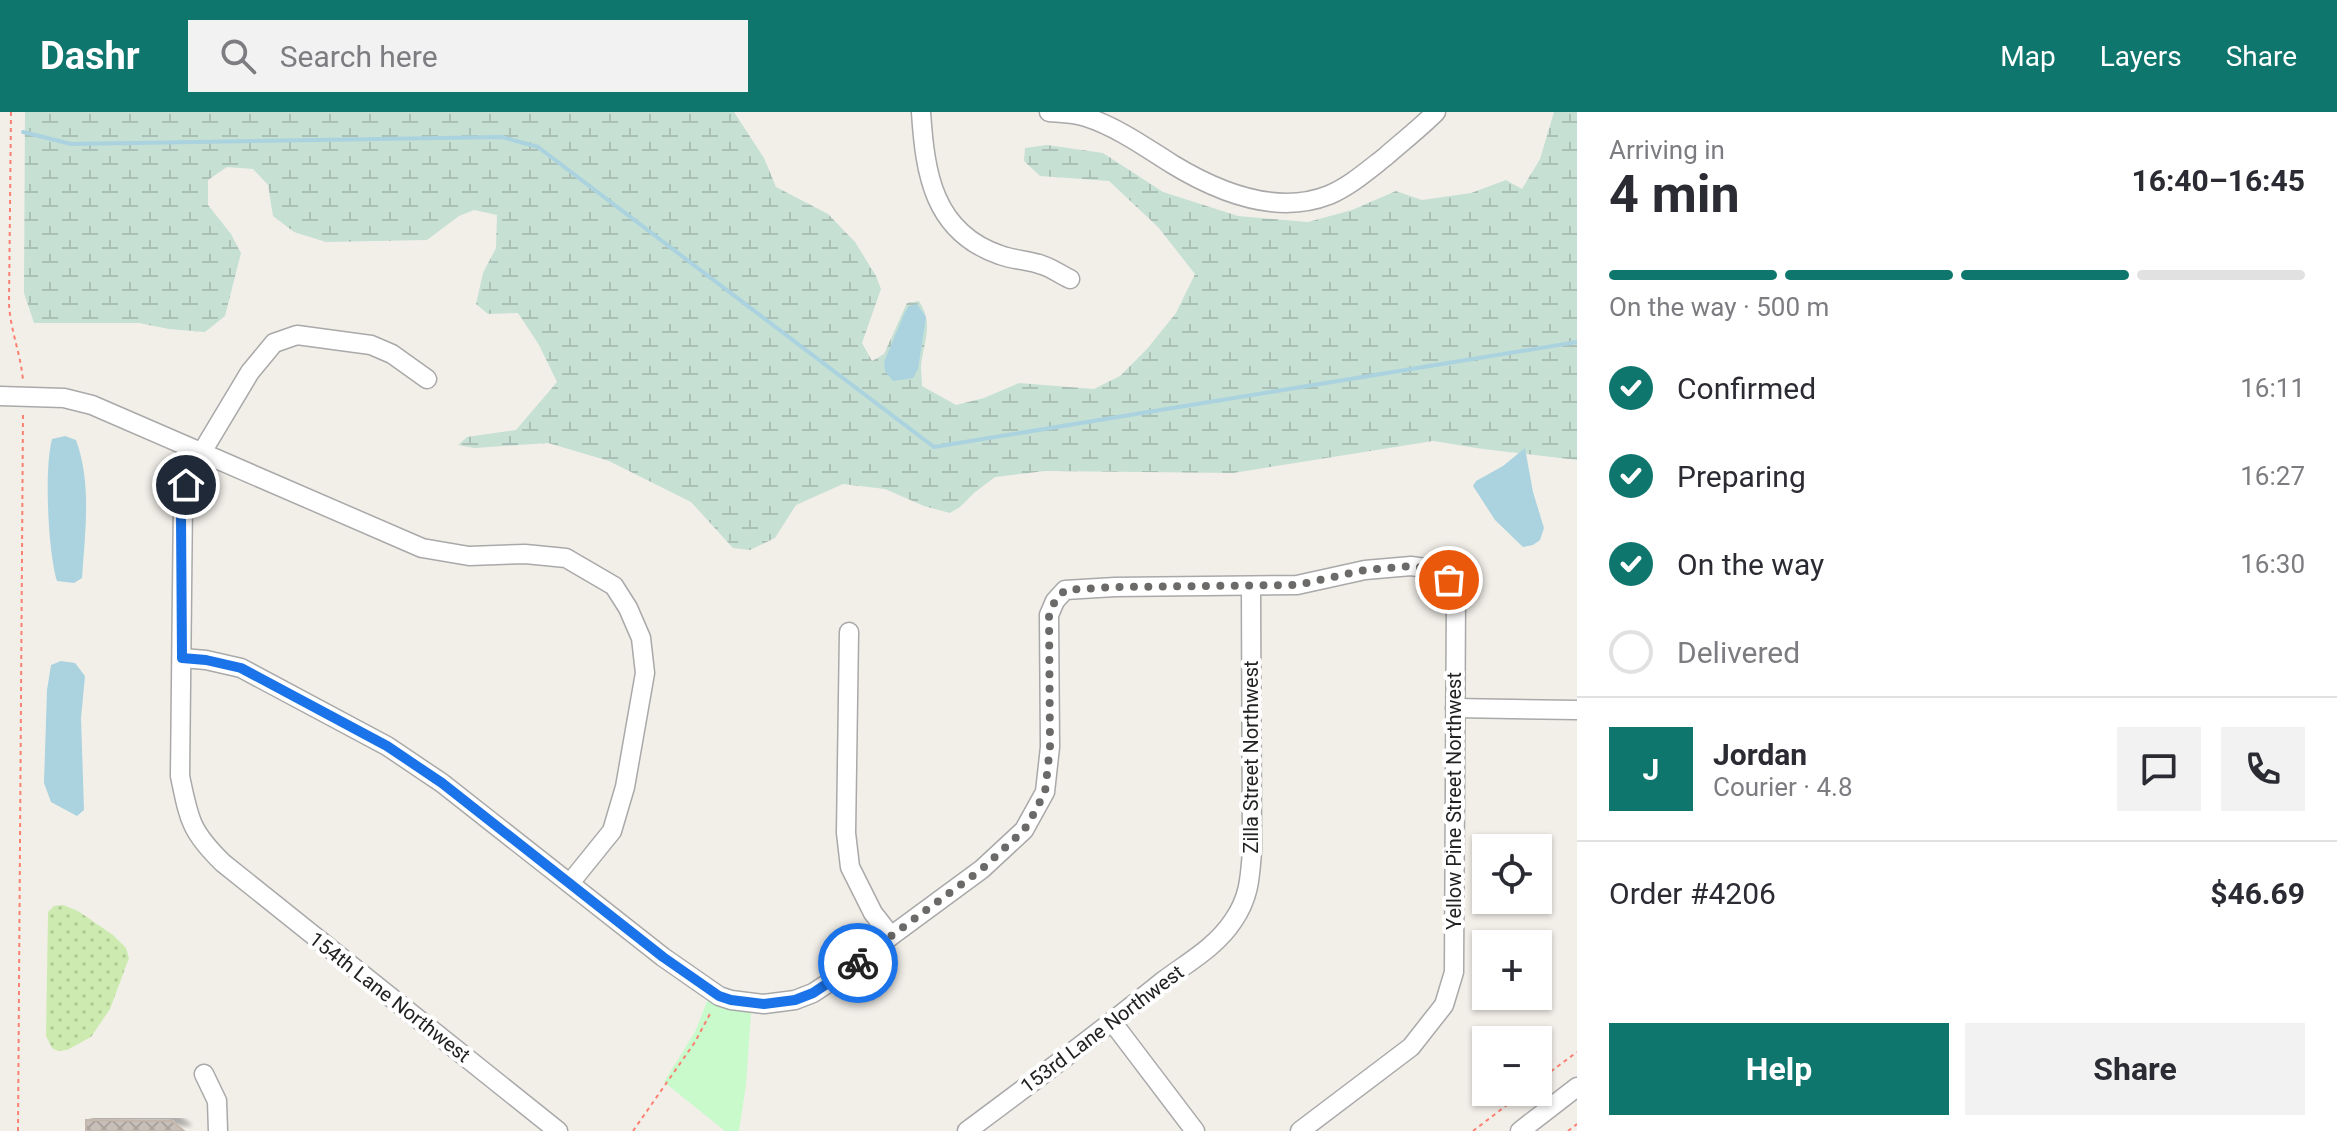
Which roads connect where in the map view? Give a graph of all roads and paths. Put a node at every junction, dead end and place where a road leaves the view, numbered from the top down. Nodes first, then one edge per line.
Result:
1 (11, 112) edge
2 (921, 112) edge
3 (1049, 112) edge
4 (1436, 112) edge
5 (1070, 279) dead end
6 (427, 379) dead end
7 (23, 383) dead end
8 (0, 396) edge
9 (23, 410) dead end
10 (202, 452) junction
11 (1251, 586) junction
12 (849, 632) dead end
13 (182, 658) junction
14 (1455, 708) junction
15 (1577, 710) edge
16 (570, 883) junction
17 (1232, 923) joint
18 (891, 936) junction
19 (719, 996) junction
20 (1113, 1023) junction
21 (1577, 1052) edge
22 (1552, 1071) edge
23 (204, 1074) dead end
24 (1577, 1087) edge
25 (1506, 1106) edge
26 (1577, 1124) edge
27 (18, 1131) edge
28 (218, 1131) edge
29 (558, 1131) edge
30 (633, 1131) edge
31 (967, 1131) edge
32 (1195, 1131) edge
33 (1300, 1131) edge
34 (1473, 1131) edge
35 (1520, 1131) edge
36 (1568, 1131) edge

1 - 7 path
2 - 5 street
3 - 4 street
6 - 10 street, 154th Lane Northwest
8 - 10 street
9 - 27 path
10 - 13 street, 154th Lane Northwest
10 - 16 street
11 - 14 street, Yellow Pine Street Northwest
11 - 17 street, Zilla Street Northwest
11 - 18 street
12 - 18 street
13 - 16 street
13 - 29 street, 154th Lane Northwest
14 - 15 street
14 - 33 street, Yellow Pine Street Northwest
16 - 19 street
17 - 20 street, 153rd Lane Northwest
18 - 19 street
19 - 30 path
20 - 31 street, 153rd Lane Northwest
20 - 32 street
21 - 22 path
23 - 28 street
24 - 35 street
25 - 34 path
26 - 36 path

